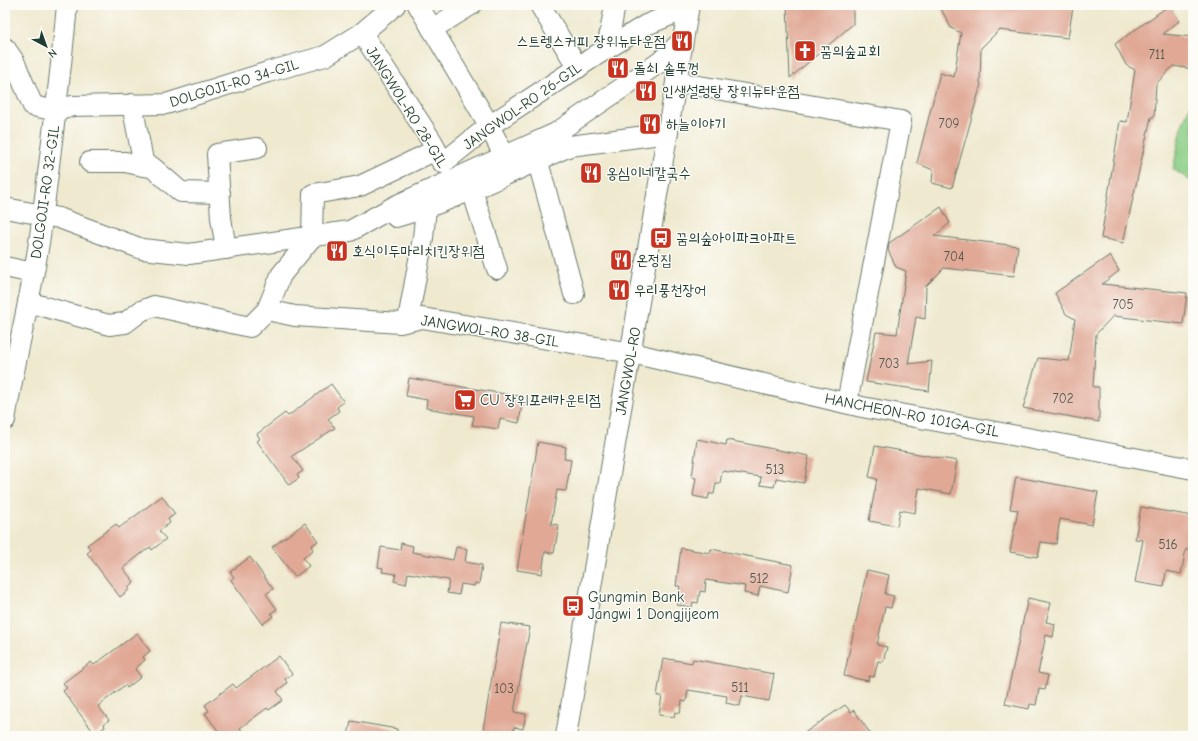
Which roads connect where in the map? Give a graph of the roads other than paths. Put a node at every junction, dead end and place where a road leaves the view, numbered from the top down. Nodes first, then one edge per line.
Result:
1 (67, 5) edge
2 (395, 5) edge
3 (418, 5) edge
4 (540, 5) edge
5 (615, 5) edge
6 (466, 6) edge
7 (688, 6) edge
8 (432, 30) junction
9 (362, 33) junction
10 (682, 41) junction
11 (608, 49) junction
12 (6, 51) edge
13 (578, 68) junction
14 (676, 82) junction
15 (132, 104) junction
16 (57, 112) junction
17 (489, 126) junction
18 (668, 133) junction
19 (257, 148) dead end
20 (505, 157) junction
21 (90, 162) dead end
22 (538, 162) junction
23 (443, 165) junction
24 (144, 166) junction
25 (472, 190) junction
26 (220, 193) junction
27 (5, 208) edge
28 (426, 208) junction
29 (42, 215) junction
30 (350, 231) junction
31 (312, 237) junction
32 (226, 249) junction
33 (5, 267) edge
34 (497, 269) dead end
35 (33, 273) junction
36 (574, 294) dead end
37 (28, 302) junction
38 (267, 310) junction
39 (408, 320) junction
40 (632, 353) junction
41 (8, 374) edge
42 (847, 403) junction
43 (5, 420) edge
44 (1193, 469) edge
45 (566, 736) edge

1 - 16 street, DOLGOJI-RO 32-GIL
2 - 9 street, DOLGOJI-RO 34-GIL
3 - 8 street
4 - 13 street
5 - 11 street
6 - 8 street
7 - 10 street, JANGWOL-RO
7 - 11 street, JANGWOL-RO 26-GIL
8 - 17 street
9 - 15 street, DOLGOJI-RO 34-GIL
9 - 23 street, JANGWOL-RO 28-GIL
10 - 14 street, JANGWOL-RO
10 - 20 street, JANGWOL-RO 28-GIL
11 - 13 street, JANGWOL-RO 26-GIL
12 - 16 street, DOLGOJI-RO 32-GIL
13 - 17 street, JANGWOL-RO 26-GIL
14 - 18 street, JANGWOL-RO
14 - 42 street
15 - 16 street, DOLGOJI-RO 34-GIL
15 - 24 street
16 - 29 street, DOLGOJI-RO 32-GIL
17 - 20 street
17 - 23 street, JANGWOL-RO 26-GIL
18 - 22 street
18 - 40 street, JANGWOL-RO
19 - 26 street
20 - 23 street, JANGWOL-RO 28-GIL
21 - 24 street
22 - 25 street
22 - 36 street
23 - 30 street, JANGWOL-RO 28-GIL
23 - 31 street, JANGWOL-RO 26-GIL
24 - 26 street
25 - 28 street
25 - 34 street
26 - 32 street
27 - 29 street, JANGWOL-RO 28-GIL
28 - 30 street
28 - 39 street
29 - 32 street, JANGWOL-RO 28-GIL
29 - 35 street, DOLGOJI-RO 32-GIL
30 - 31 street, JANGWOL-RO 28-GIL
31 - 32 street, JANGWOL-RO 28-GIL
31 - 38 street
33 - 35 street, DOLGOJI-RO 32-GIL
35 - 37 street, DOLGOJI-RO 32-GIL
37 - 38 street
37 - 41 street, DOLGOJI-RO 32-GIL
38 - 39 street, JANGWOL-RO 38-GIL
39 - 40 street, JANGWOL-RO 38-GIL
40 - 42 street, HANCHEON-RO 101GA-GIL
40 - 45 street, JANGWOL-RO
41 - 43 street, DOLGOJI-RO 32-GIL
42 - 44 street, HANCHEON-RO 101GA-GIL

